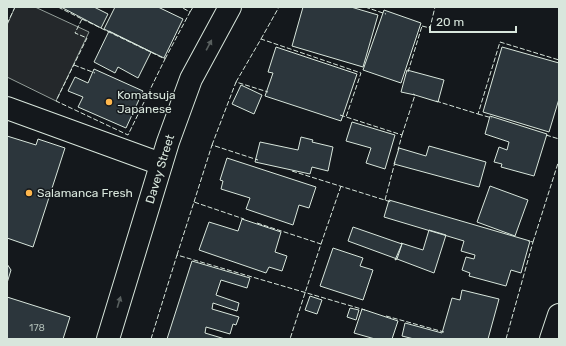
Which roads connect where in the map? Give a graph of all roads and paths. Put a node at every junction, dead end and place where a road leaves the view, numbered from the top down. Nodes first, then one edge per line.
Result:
1 (230, 7) edge
2 (7, 108) edge
3 (161, 164) junction
4 (559, 315) edge
5 (108, 339) edge
6 (551, 339) edge

3 -> 1 main road, Davey Street
2 - 3 main road
5 -> 3 main road, Davey Street
4 - 6 main road

